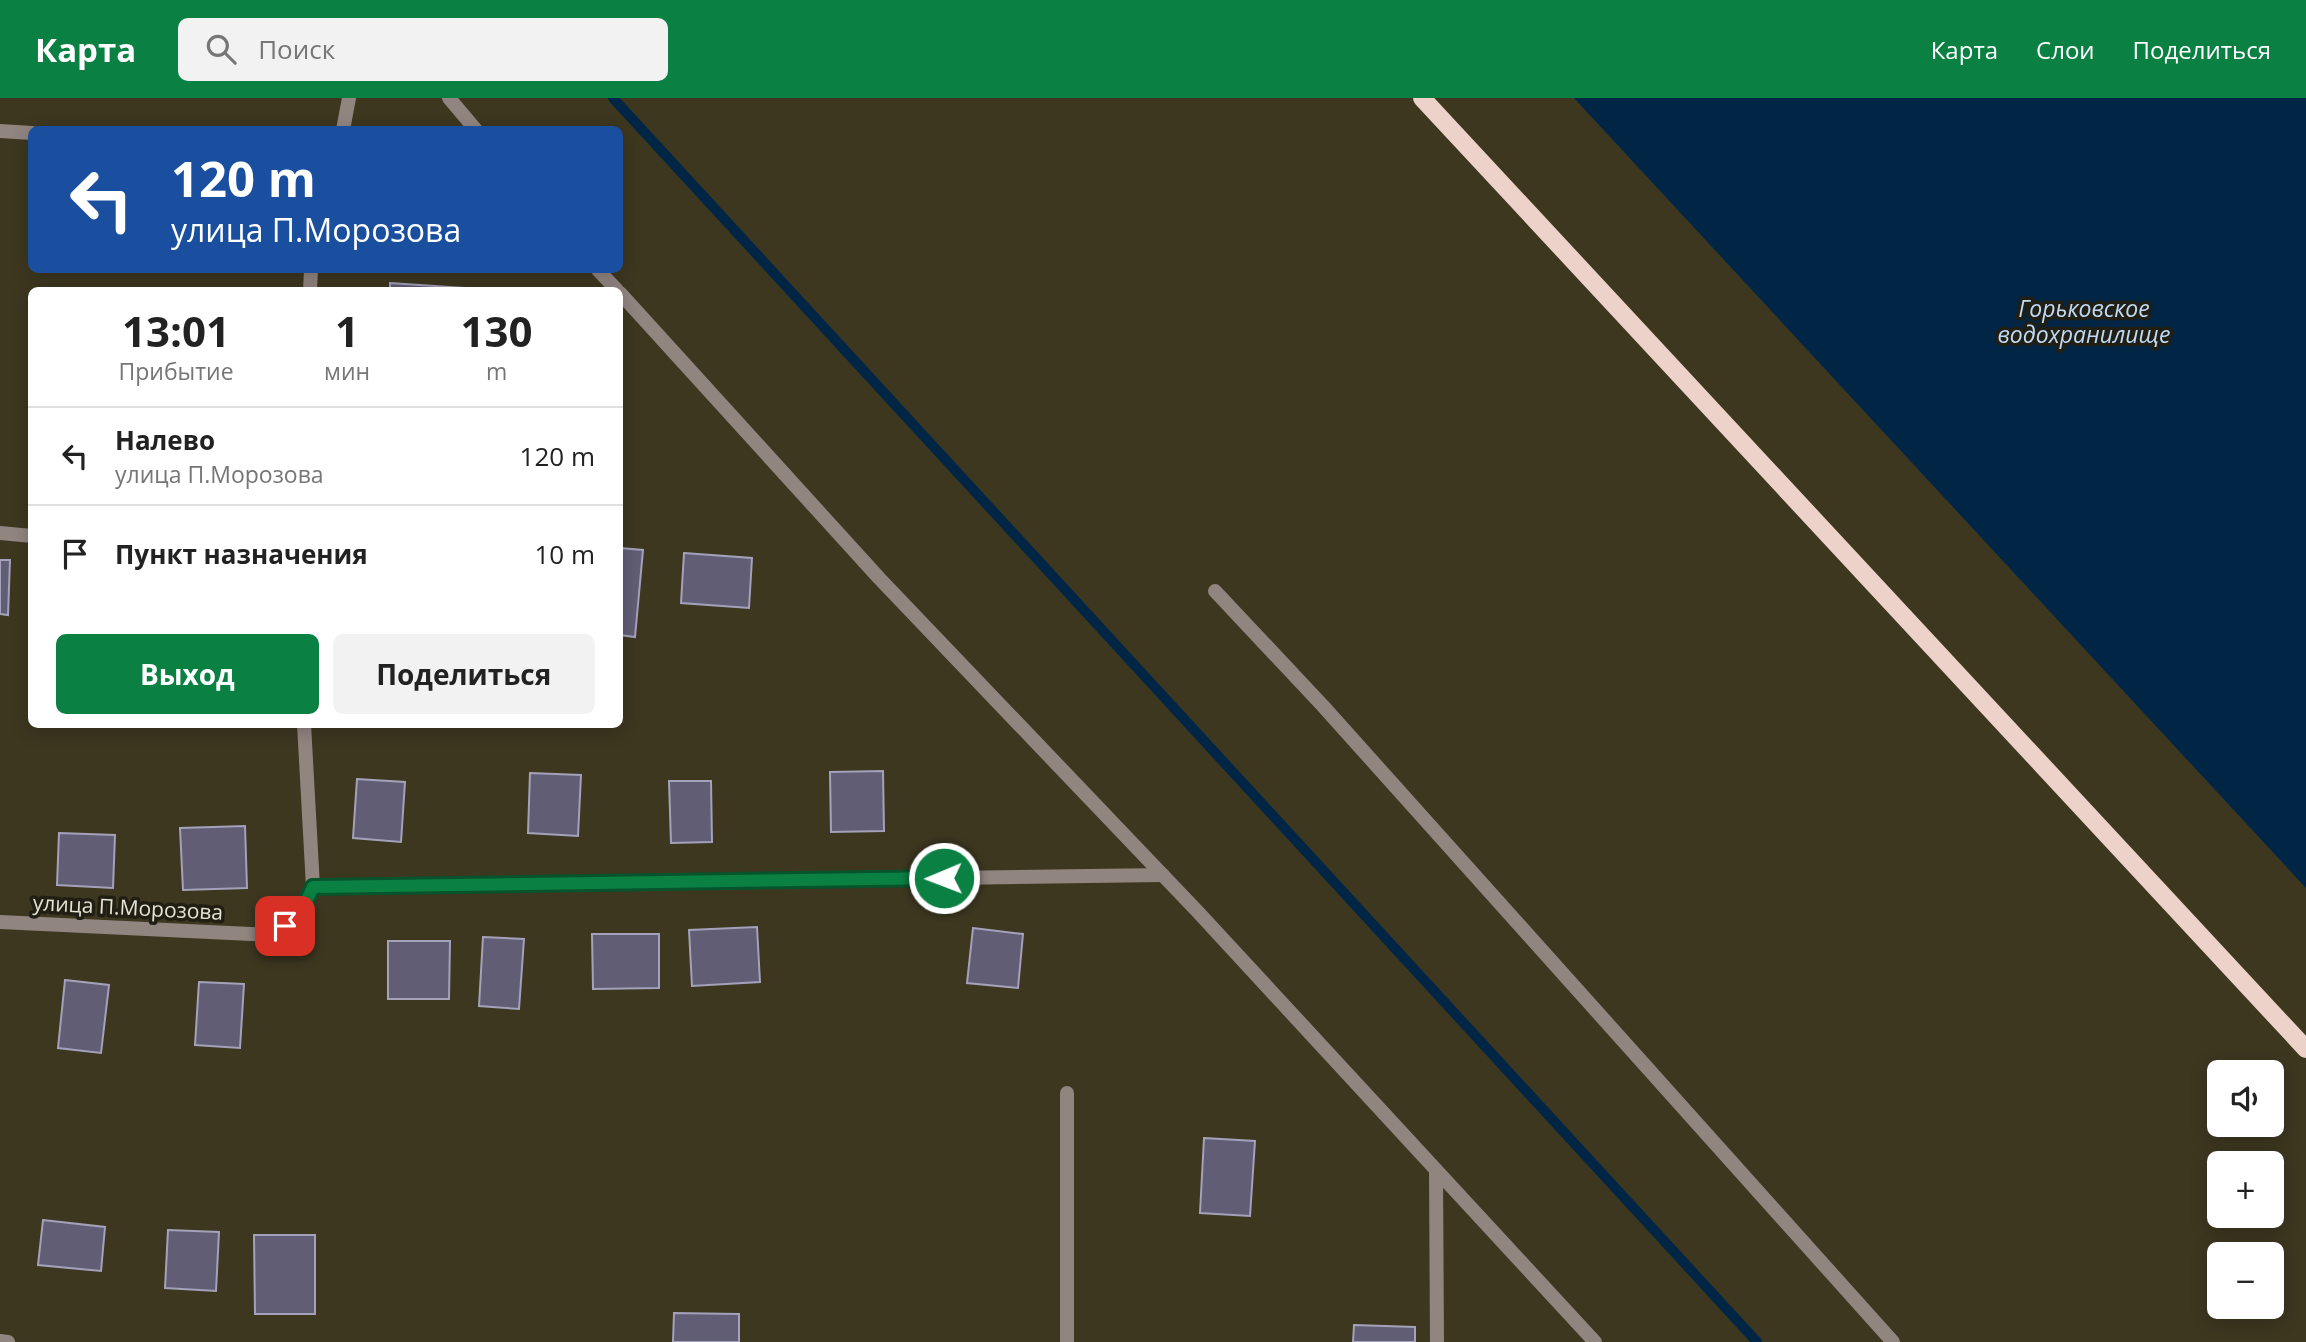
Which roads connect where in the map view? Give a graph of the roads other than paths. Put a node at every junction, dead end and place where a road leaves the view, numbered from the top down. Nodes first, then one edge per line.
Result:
1 (349, 98) edge
2 (449, 98) edge
3 (1422, 98) edge
4 (344, 126) edge
5 (473, 126) edge
6 (0, 131) edge
7 (28, 133) edge
8 (601, 273) edge
9 (613, 287) edge
10 (623, 297) edge
11 (0, 533) edge
12 (28, 536) edge
13 (1215, 591) dead end
14 (304, 728) edge
15 (1163, 875) junction
16 (313, 887) junction
17 (0, 922) edge
18 (2306, 1049) edge
19 (1067, 1093) dead end
20 (1436, 1170) junction
21 (0, 1341) edge
22 (8, 1342) edge
23 (1067, 1342) edge
24 (1437, 1342) edge
25 (1595, 1342) edge
26 (1893, 1342) edge

1 - 4 street
2 - 5 street
3 - 18 main road
6 - 7 street
8 - 9 street
10 - 15 street
11 - 12 street
13 - 26 street
14 - 16 street
15 - 16 street
15 - 20 street
16 - 17 street, улица П.Морозова
19 - 23 street
20 - 24 street
20 - 25 street
21 - 22 street

